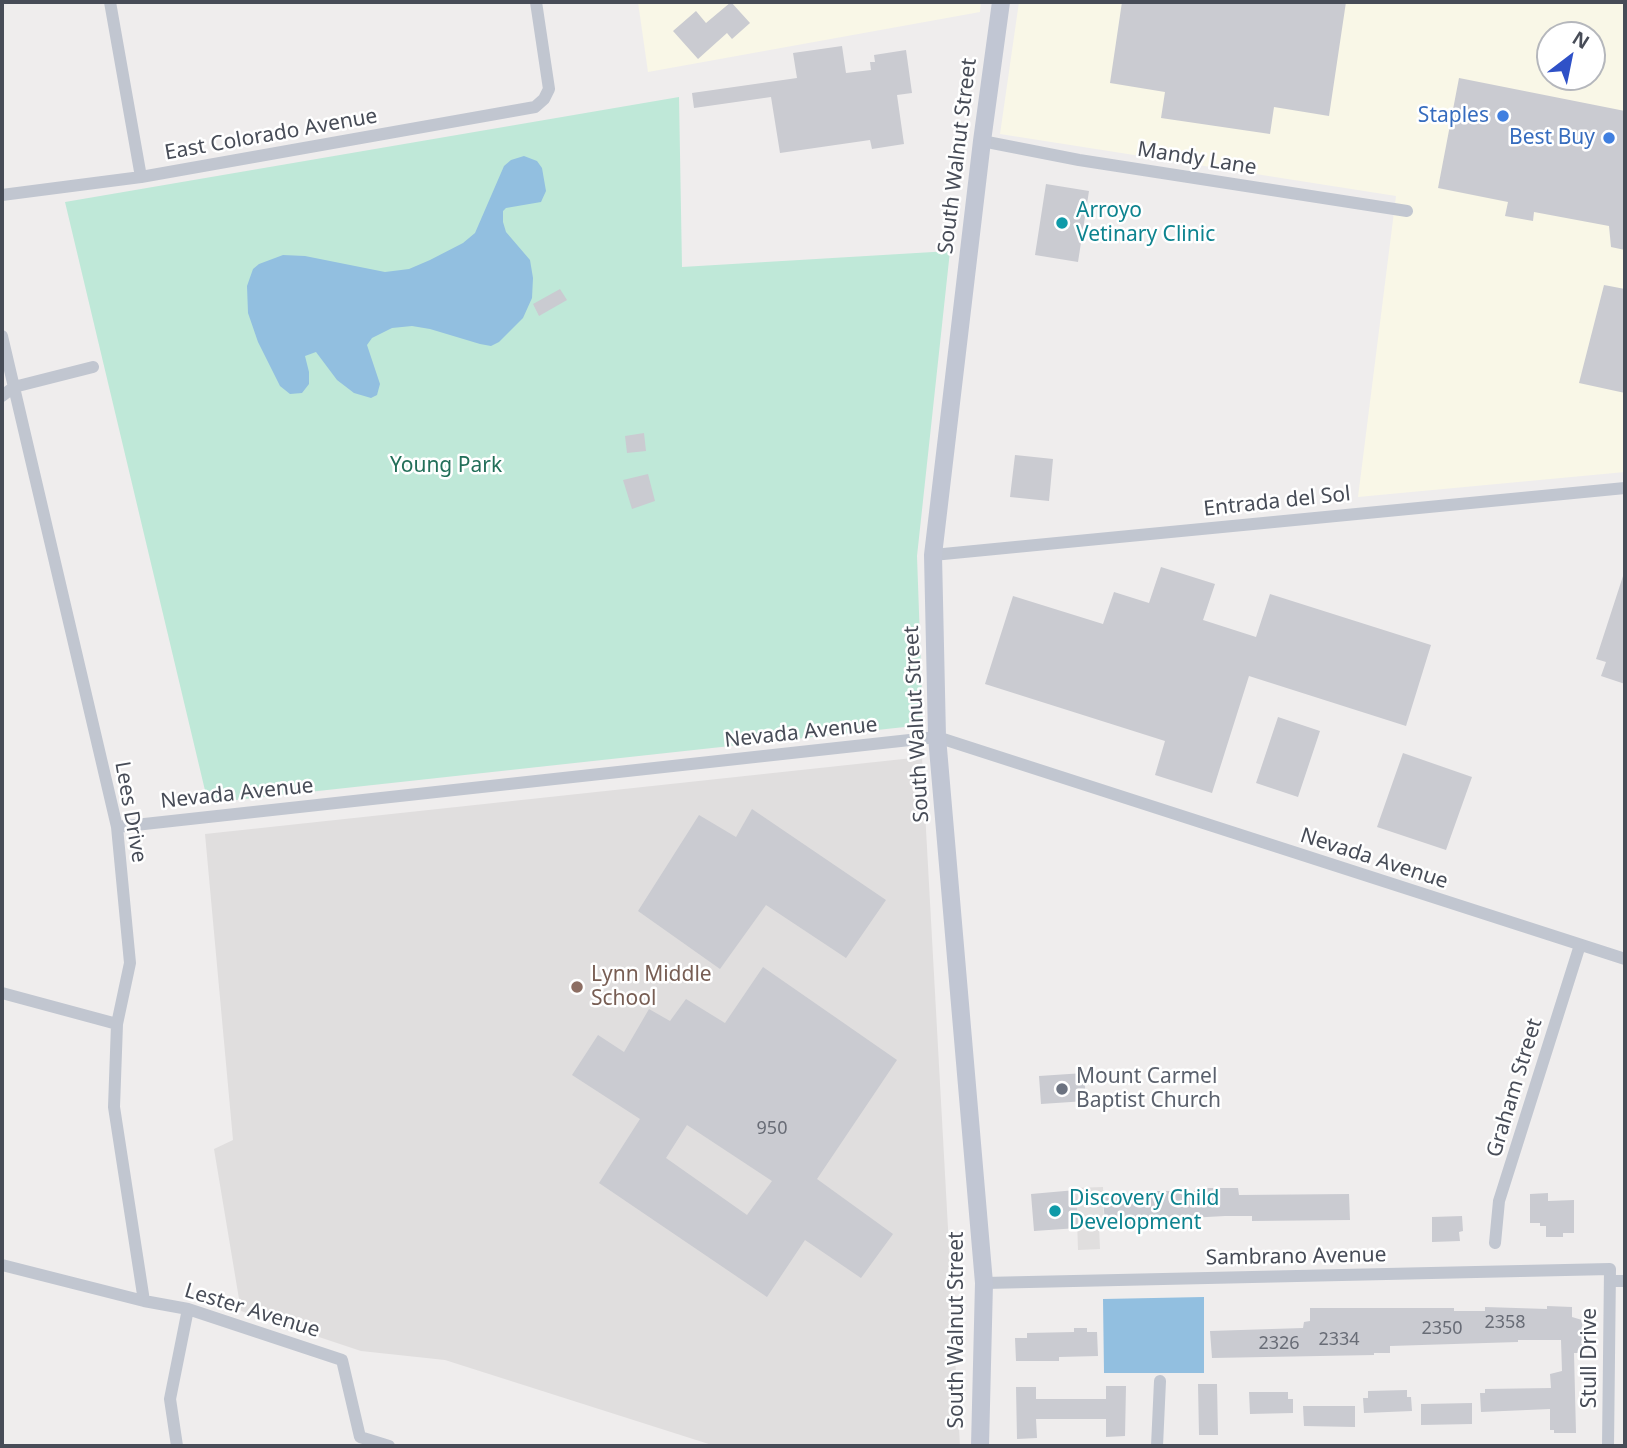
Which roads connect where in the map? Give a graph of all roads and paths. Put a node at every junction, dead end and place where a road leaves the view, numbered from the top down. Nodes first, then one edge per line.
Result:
1 (110, 2) edge
2 (536, 2) edge
3 (1001, 2) edge
4 (982, 141) junction
5 (141, 177) junction
6 (2, 195) edge
7 (1407, 211) dead end
8 (2, 336) edge
9 (93, 367) dead end
10 (14, 387) junction
11 (2, 396) edge
12 (1625, 488) edge
13 (933, 555) junction
14 (937, 737) junction
15 (117, 827) junction
16 (1580, 946) junction
17 (1625, 960) edge
18 (2, 993) edge
19 (117, 1024) junction
20 (1495, 1243) dead end
21 (2, 1266) edge
22 (1610, 1275) junction
23 (1625, 1281) edge
24 (984, 1283) junction
25 (144, 1301) junction
26 (188, 1309) junction
27 (1160, 1381) dead end
28 (361, 1442) edge
29 (177, 1446) edge
30 (389, 1446) edge
31 (980, 1446) edge
32 (1157, 1446) edge
33 (1608, 1446) edge

1 - 5 street
2 - 5 street, East Colorado Avenue
3 - 4 street, South Walnut Street
4 - 7 street, Mandy Lane
4 - 13 street, South Walnut Street
5 - 6 street, East Colorado Avenue
8 - 10 street, Lees Drive
9 - 10 street
10 - 11 street
10 - 15 street, Lees Drive
12 - 13 street, Entrada del Sol
13 - 14 street, South Walnut Street
14 - 15 street, Nevada Avenue
14 - 16 street, Nevada Avenue
14 - 24 street, South Walnut Street
15 - 19 street, Lees Drive
16 - 17 street, Nevada Avenue
16 - 20 street, Graham Street
18 - 19 street
19 - 25 street, Lees Drive
21 - 25 street, Lester Avenue
22 - 23 street, Sambrano Avenue
22 - 24 street, Sambrano Avenue
22 - 33 street, Stull Drive
24 - 31 street, South Walnut Street
25 - 26 street, Lester Avenue
26 - 28 street, Lester Avenue
26 - 29 street
27 - 32 street
28 - 30 street, Lester Avenue

